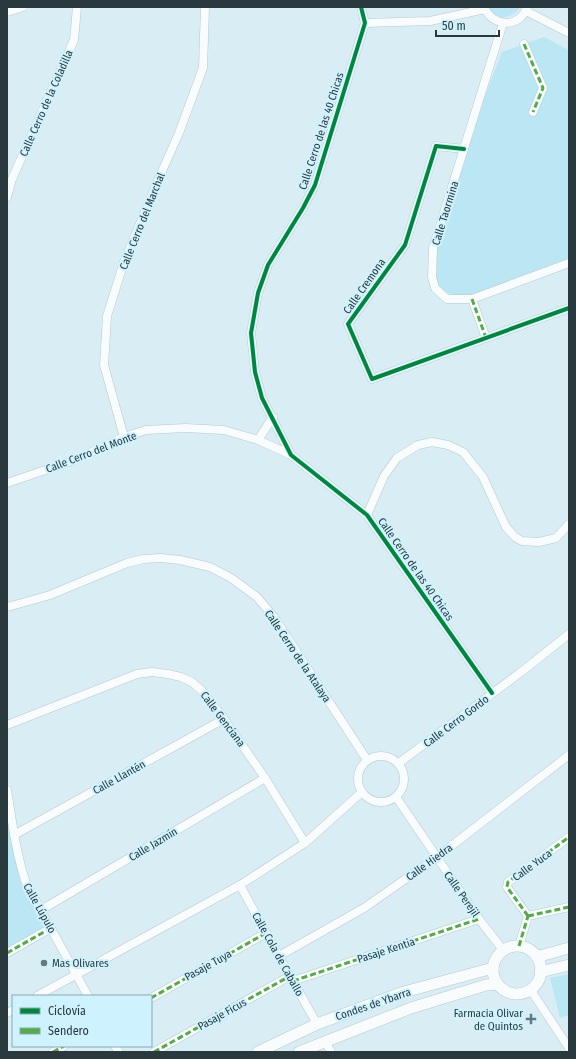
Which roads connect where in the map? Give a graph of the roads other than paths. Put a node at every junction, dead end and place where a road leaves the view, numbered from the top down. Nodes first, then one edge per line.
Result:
1 (23, 7) edge
2 (77, 7) edge
3 (205, 7) edge
4 (361, 7) edge
5 (485, 8) edge
6 (527, 9) edge
7 (7, 12) edge
8 (365, 23) junction
9 (503, 23) junction
10 (569, 33) edge
11 (524, 44) dead end
12 (533, 112) dead end
13 (464, 150) junction
14 (7, 197) edge
15 (569, 263) edge
16 (472, 299) junction
17 (569, 308) edge
18 (486, 338) junction
19 (273, 417) junction
20 (124, 437) junction
21 (258, 440) junction
22 (291, 455) junction
23 (7, 483) edge
24 (367, 515) junction
25 (569, 524) edge
26 (7, 606) edge
27 (569, 634) edge
28 (492, 693) junction
29 (224, 718) junction
30 (7, 725) edge
31 (569, 755) edge
32 (367, 760) junction
33 (399, 763) junction
34 (265, 778) junction
35 (7, 790) edge
36 (362, 792) junction
37 (396, 797) junction
38 (14, 835) junction
39 (569, 837) edge
40 (305, 843) junction
41 (437, 857) junction
42 (240, 885) junction
43 (569, 907) edge
44 (42, 910) junction
45 (528, 916) junction
46 (479, 919) junction
47 (52, 928) junction
48 (266, 933) junction
49 (520, 946) junction
50 (569, 948) edge
51 (503, 950) junction
52 (7, 953) edge
53 (536, 955) junction
54 (280, 956) junction
55 (569, 965) edge
56 (493, 968) junction
57 (540, 972) junction
58 (76, 974) junction
59 (291, 978) junction
60 (498, 984) junction
61 (528, 991) junction
62 (39, 995) edge
63 (87, 995) edge
64 (152, 997) edge
65 (317, 1024) junction
66 (325, 1041) junction
67 (62, 1047) edge
68 (569, 1048) edge
69 (53, 1052) edge
70 (154, 1052) edge
71 (258, 1052) edge
72 (299, 1052) edge
73 (331, 1052) edge

1 - 7 street
2 - 14 street, Calle Cerro de la Coladilla
3 - 20 street, Calle Cerro del Marchal
4 - 8 street
5 - 8 street
5 - 9 street
6 - 9 street
6 - 10 street
8 - 19 street, Calle Cerro de las 40 Chicas
9 - 13 street, Calle Taormina
11 - 12 street
13 - 16 street, Calle Taormina
13 - 18 street, Calle Cremona
15 - 16 street, Calle Taormina
16 - 18 street
17 - 18 street, Calle Cremona
19 - 21 street
19 - 22 street, Calle Cerro de las 40 Chicas
20 - 21 street, Calle Cerro del Monte
20 - 23 street, Calle Cerro del Monte
21 - 22 street, Calle Cerro del Monte
22 - 24 street, Calle Cerro de las 40 Chicas
24 - 25 street
24 - 28 street, Calle Cerro de las 40 Chicas
26 - 32 street, Calle Cerro de la Atalaya
27 - 28 street, Calle Cerro Gordo
28 - 33 street, Calle Cerro Gordo
29 - 30 street, Calle Genciana
29 - 34 street, Calle Genciana
29 - 38 street, Calle Llantén
31 - 41 street, Calle Hiedra
32 - 33 street
32 - 36 street
33 - 37 street
34 - 40 street, Calle Genciana
34 - 44 street, Calle Jazmín
35 - 38 street, Calle Lúpulo
36 - 37 street
36 - 40 street
37 - 41 street, Calle Perejil
38 - 44 street, Calle Lúpulo
39 - 45 street, Calle Yuca
40 - 42 street
41 - 46 street, Calle Perejil
41 - 54 street, Calle Hiedra
42 - 48 street, Calle Cola de Caballo
42 - 58 street
43 - 45 street
44 - 47 street, Calle Lúpulo
45 - 49 street
46 - 51 street, Calle Perejil
46 - 59 street, Pasaje Kentia
47 - 52 street
47 - 58 street, Calle Lúpulo
48 - 54 street, Calle Cola de Caballo
48 - 64 street, Pasaje Tuya
49 - 51 main road
49 - 53 main road
50 - 53 main road
51 - 56 main road
53 - 57 main road
54 - 59 street, Calle Cola de Caballo
55 - 57 main road
56 - 60 main road
56 - 65 main road, Condes de Ybarra
57 - 61 main road
58 - 62 street
58 - 63 street, Calle Lúpulo
59 - 65 street, Calle Cola de Caballo
59 - 70 street, Pasaje Ficus
60 - 61 main road
60 - 66 main road, Condes de Ybarra
61 - 68 street
65 - 71 main road, Condes de Ybarra
66 - 72 main road, Condes de Ybarra
66 - 73 street
67 - 69 street

